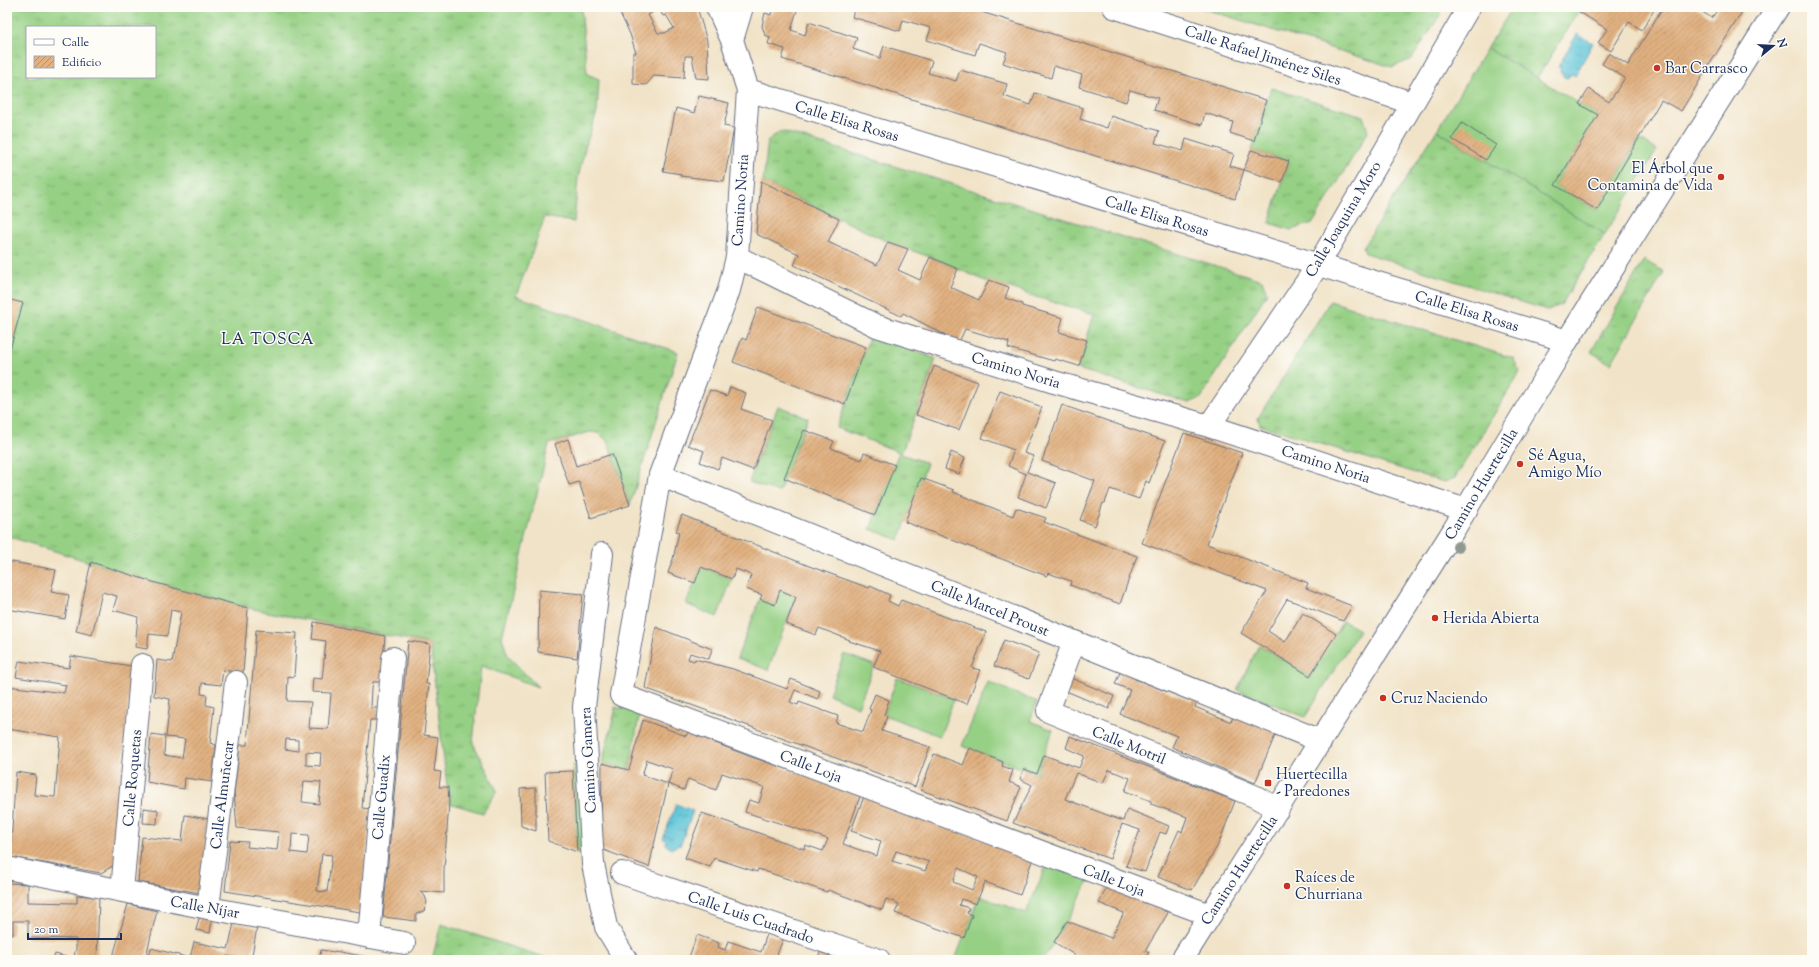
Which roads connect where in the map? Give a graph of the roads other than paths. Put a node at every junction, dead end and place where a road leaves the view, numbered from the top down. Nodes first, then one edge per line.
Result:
1 (717, 7) edge
2 (742, 7) edge
3 (1114, 7) edge
4 (1469, 7) edge
5 (1778, 7) edge
6 (732, 40) junction
7 (748, 90) junction
8 (1412, 103) junction
9 (736, 258) junction
10 (1318, 265) junction
11 (1567, 341) junction
12 (1209, 426) junction
13 (660, 475) junction
14 (1466, 510) junction
15 (602, 554) dead end
16 (1074, 642) junction
17 (393, 658) dead end
18 (142, 665) dead end
19 (236, 682) dead end
20 (1321, 741) junction
21 (1278, 809) junction
22 (7, 868) edge
23 (622, 873) dead end
24 (122, 891) junction
25 (208, 908) junction
26 (1210, 915) junction
27 (369, 937) junction
28 (404, 943) dead end
29 (626, 960) edge
30 (879, 960) edge
31 (1182, 960) edge

1 - 6 street
2 - 6 street
3 - 8 street, Calle Rafael Jiménez Siles
4 - 8 street, Calle Joaquina Moro
5 - 11 street, Camino Huertecilla
6 - 7 street
7 - 9 street, Camino Noria
7 - 10 street, Calle Elisa Rosas
8 - 10 street, Calle Joaquina Moro
9 - 12 street, Camino Noria
9 - 13 street
10 - 11 street, Calle Elisa Rosas
10 - 12 street, Calle Joaquina Moro
11 - 14 street, Camino Huertecilla
12 - 14 street, Camino Noria
13 - 16 street, Calle Marcel Proust
13 - 26 street, Calle Loja
14 - 20 street, Camino Huertecilla
15 - 29 street, Camino Gamera
16 - 20 street, Calle Marcel Proust
16 - 21 street, Calle Motril
17 - 27 street, Calle Guadix
18 - 24 street, Calle Roquetas
19 - 25 street, Calle Almuñecar
20 - 21 street, Camino Huertecilla
21 - 26 street, Camino Huertecilla
22 - 24 street, Calle Níjar
23 - 30 street, Calle Luis Cuadrado
24 - 25 street, Calle Níjar
25 - 27 street, Calle Níjar
26 - 31 street, Camino Huertecilla
27 - 28 street, Calle Níjar

